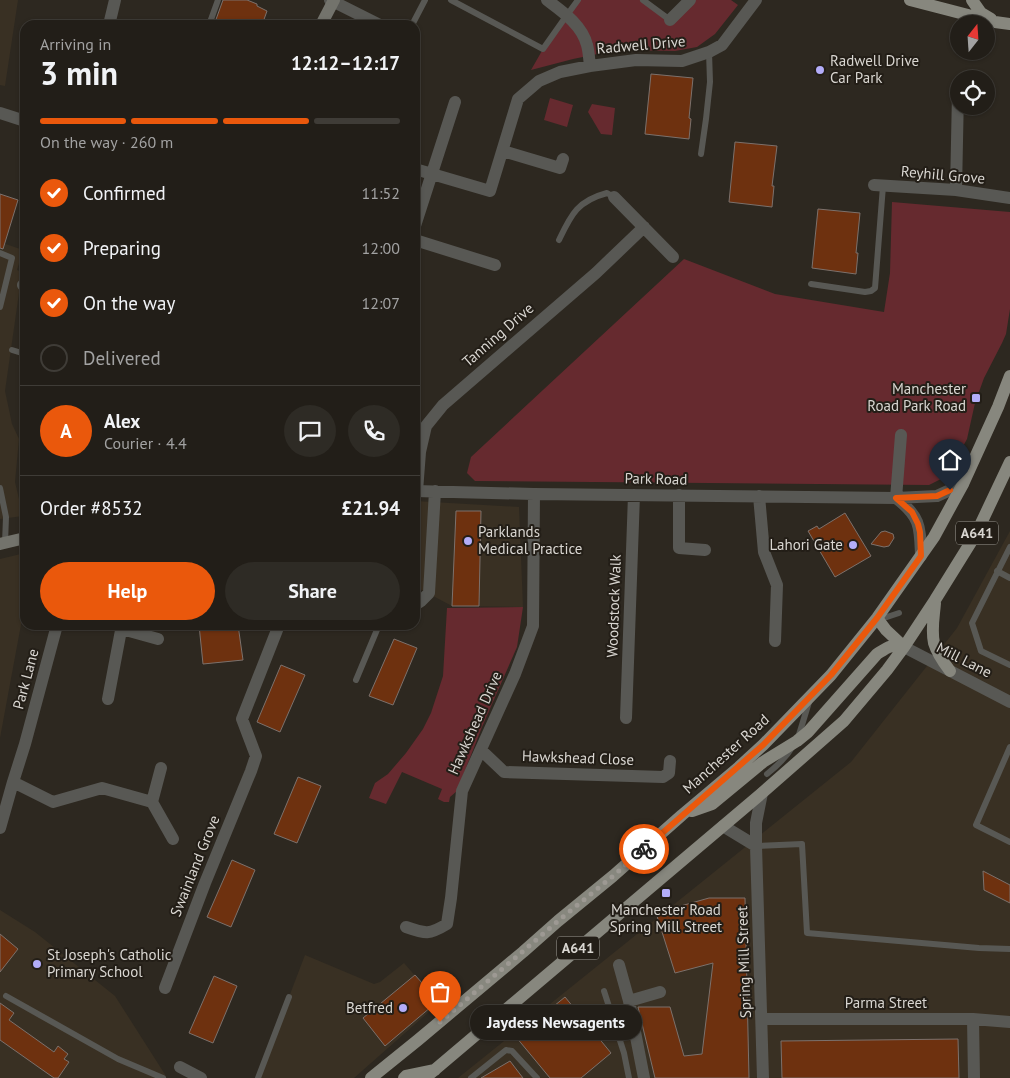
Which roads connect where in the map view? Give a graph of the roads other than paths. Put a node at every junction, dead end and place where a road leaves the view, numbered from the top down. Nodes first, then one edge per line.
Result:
1 (115, 0) edge
2 (218, 0) edge
3 (425, 0) edge
4 (451, 0) edge
5 (548, 0) edge
6 (578, 0) edge
7 (643, 0) edge
8 (690, 0) edge
9 (756, 0) edge
10 (910, 0) edge
11 (972, 0) edge
12 (332, 1) edge
13 (567, 15) junction
14 (968, 15) edge
15 (984, 15) edge
16 (110, 20) edge
17 (211, 20) edge
18 (323, 20) edge
19 (370, 20) edge
20 (415, 20) edge
21 (670, 20) joint
22 (995, 22) edge
23 (1010, 24) edge
24 (709, 52) junction
25 (590, 66) junction
26 (455, 102) dead end
27 (0, 113) edge
28 (958, 115) edge
29 (20, 119) edge
30 (503, 151) junction
31 (701, 154) dead end
32 (563, 159) dead end
33 (420, 170) edge
34 (432, 174) junction
35 (878, 185) joint
36 (956, 190) junction
37 (614, 197) joint
38 (1010, 198) edge
39 (420, 211) edge
40 (644, 227) junction
41 (559, 240) dead end
42 (420, 242) edge
43 (0, 253) edge
44 (672, 257) dead end
45 (495, 265) dead end
46 (811, 284) dead end
47 (0, 308) edge
48 (12, 350) dead end
49 (20, 352) edge
50 (1010, 376) edge
51 (901, 435) dead end
52 (420, 452) edge
53 (1010, 462) edge
54 (963, 484) junction
55 (0, 488) edge
56 (420, 492) edge
57 (435, 492) junction
58 (534, 494) junction
59 (634, 495) junction
60 (679, 495) junction
61 (759, 496) junction
62 (896, 498) junction
63 (20, 539) edge
64 (2, 544) edge
65 (1010, 547) edge
66 (705, 550) dead end
67 (921, 556) junction
68 (997, 571) junction
69 (1010, 578) edge
70 (935, 600) junction
71 (420, 602) edge
72 (899, 613) dead end
73 (877, 618) junction
74 (56, 630) edge
75 (121, 630) edge
76 (131, 630) edge
77 (278, 630) edge
78 (377, 630) edge
79 (158, 639) dead end
80 (775, 641) dead end
81 (904, 647) junction
82 (1010, 664) edge
83 (950, 672) junction
84 (356, 680) dead end
85 (811, 696) junction
86 (108, 699) dead end
87 (1010, 702) edge
88 (626, 718) dead end
89 (797, 741) junction
90 (1010, 747) edge
91 (481, 750) junction
92 (670, 761) dead end
93 (161, 768) dead end
94 (767, 774) dead end
95 (12, 782) junction
96 (762, 793) junction
97 (152, 802) junction
98 (682, 815) junction
99 (723, 826) junction
100 (0, 828) edge
101 (173, 838) dead end
102 (1010, 842) edge
103 (756, 846) junction
104 (406, 928) dead end
105 (1010, 949) edge
106 (619, 965) dead end
107 (165, 988) dead end
108 (604, 991) dead end
109 (660, 992) dead end
110 (6, 996) dead end
111 (289, 997) dead end
112 (629, 1001) junction
113 (762, 1018) junction
114 (973, 1019) junction
115 (1010, 1022) edge
116 (180, 1068) dead end
117 (430, 1074) edge
118 (163, 1078) edge
119 (201, 1078) edge
120 (258, 1078) edge
121 (371, 1078) edge
122 (404, 1078) edge
123 (471, 1078) edge
124 (537, 1078) edge
125 (629, 1078) edge
126 (644, 1078) edge
127 (763, 1078) edge
128 (974, 1078) edge

1 - 16 street
2 - 17 lane
3 - 20 lane
4 - 13 lane
5 - 13 street
6 - 13 lane
7 - 21 lane
8 - 21 street
9 - 24 street, Radwell Drive
10 - 14 main road
11 - 15 main road
12 - 18 street
12 - 19 street
13 - 25 street
22 - 23 main road
24 - 25 street, Radwell Drive
24 - 31 lane
25 - 30 street, Radwell Drive
26 - 34 street
27 - 29 street
28 - 36 street
30 - 32 street
30 - 34 street, Radwell Drive
33 - 34 street
34 - 39 street
35 - 36 street, Reyhill Grove
35 - 46 lane
36 - 38 street, Reyhill Grove
37 - 40 street
37 - 41 lane
40 - 44 street
40 - 52 street, Tanning Drive
42 - 45 street
43 - 47 lane
48 - 49 lane
50 - 54 main road, Manchester Road / A641
51 - 62 street
53 - 70 main road, A641
54 - 62 street, Park Road
54 - 67 main road, Manchester Road / A641
55 - 64 lane
56 - 57 street, Park Road
57 - 58 street, Park Road
57 - 71 street
58 - 59 street, Park Road
58 - 91 street, Hawkshead Drive
59 - 60 street, Park Road
59 - 88 street, Woodstock Walk
60 - 61 street, Park Road
60 - 66 street
61 - 62 street, Park Road
61 - 80 street
62 - 67 street
63 - 64 street
65 - 68 lane
67 - 73 main road, Manchester Road / A641
68 - 69 lane
68 - 82 lane
70 - 81 main road, A641
70 - 83 main road
72 - 73 lane
73 - 81 main road
73 - 85 main road, Manchester Road / A641
74 - 95 street, Park Lane
75 - 86 street
76 - 79 street
77 - 107 street, Swainland Grove
78 - 84 lane
81 - 83 street, Mill Lane
81 - 89 main road
81 - 96 main road, A641
83 - 87 street, Mill Lane
85 - 89 lane
85 - 98 main road, Manchester Road / A641
89 - 94 lane
89 - 98 main road
90 - 102 lane
91 - 92 street, Hawkshead Close
91 - 104 street, Hawkshead Drive
93 - 97 street
95 - 97 street
95 - 100 street, Park Lane
96 - 99 main road, A641
96 - 103 street, Spring Mill Street
97 - 101 street
98 - 121 main road, Manchester Road / A641
99 - 103 street
99 - 117 main road, A641
103 - 105 lane
103 - 113 street, Spring Mill Street
106 - 112 street
108 - 125 lane
109 - 112 street
110 - 118 lane
111 - 120 lane
112 - 126 street
113 - 114 street, Parma Street
113 - 127 street, Spring Mill Street
114 - 115 street, Parma Street
114 - 128 street
116 - 119 street
117 - 122 main road
123 - 124 lane

